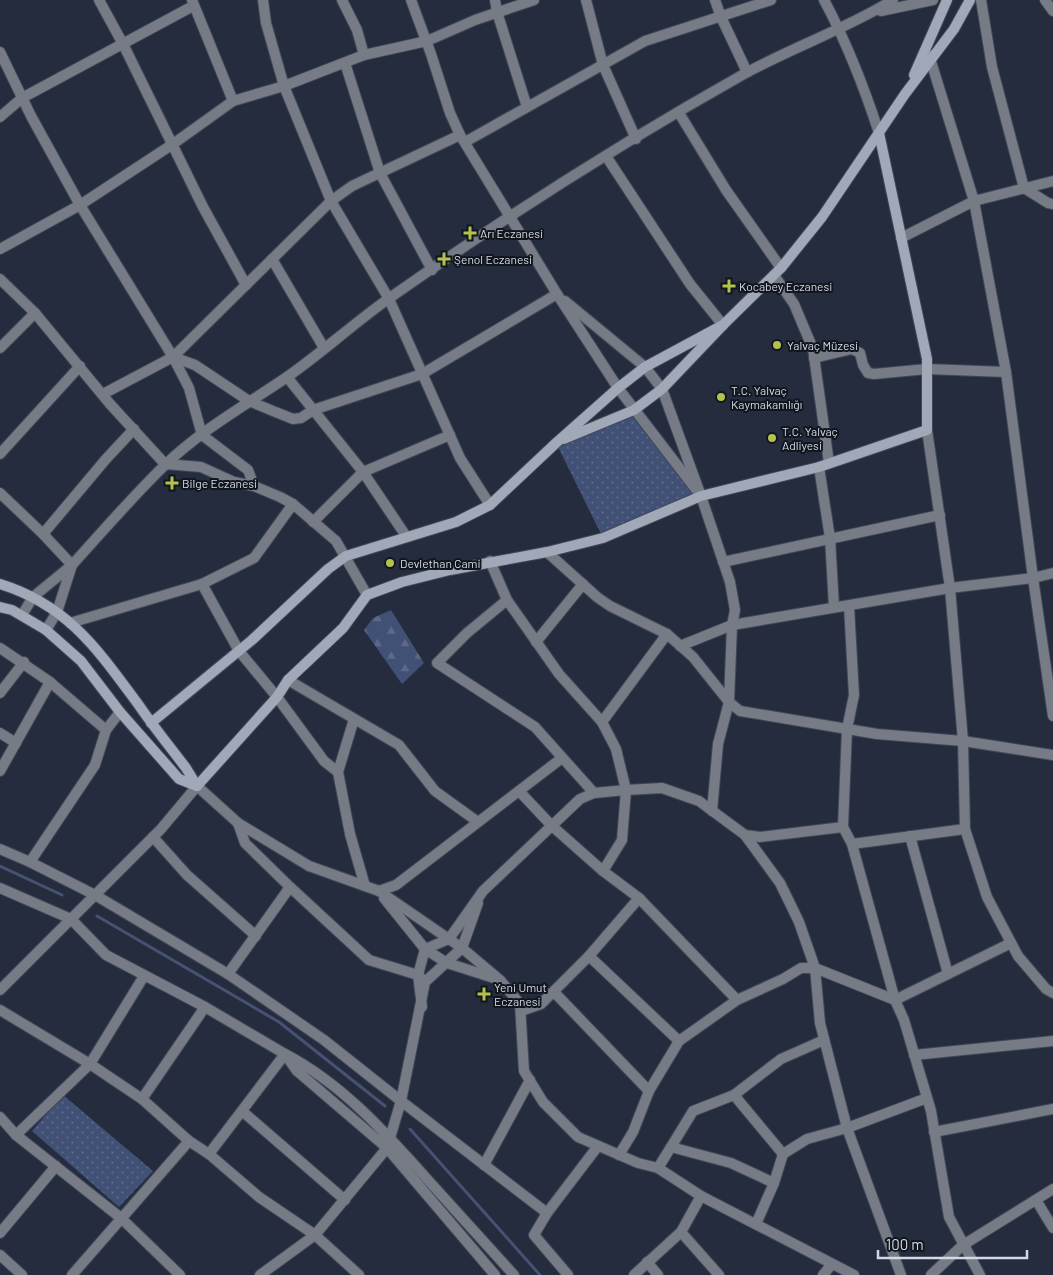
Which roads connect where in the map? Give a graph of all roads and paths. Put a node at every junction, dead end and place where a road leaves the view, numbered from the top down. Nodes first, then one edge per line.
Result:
1 (99, 0) edge
2 (263, 0) edge
3 (342, 0) edge
4 (411, 0) edge
5 (495, 0) edge
6 (534, 0) edge
7 (586, 0) edge
8 (716, 0) edge
9 (771, 0) edge
10 (824, 0) edge
11 (893, 0) edge
12 (933, 0) edge
13 (947, 0) edge
14 (970, 0) edge
15 (981, 0) edge
16 (1045, 0) edge
17 (192, 3) edge
18 (1053, 11) edge
19 (497, 12) junction
20 (873, 12) junction
21 (721, 17) junction
22 (840, 29) junction
23 (427, 41) junction
24 (123, 44) junction
25 (928, 44) junction
26 (0, 52) edge
27 (364, 55) junction
28 (930, 60) junction
29 (345, 63) junction
30 (602, 65) junction
31 (747, 72) junction
32 (284, 86) junction
33 (905, 94) junction
34 (22, 98) junction
35 (233, 101) junction
36 (528, 107) junction
37 (679, 113) junction
38 (0, 117) edge
39 (879, 133) junction
40 (463, 139) junction
41 (636, 139) junction
42 (173, 144) junction
43 (606, 156) junction
44 (380, 173) junction
45 (1053, 181) edge
46 (1024, 188) junction
47 (331, 201) junction
48 (974, 201) junction
49 (1053, 204) edge
50 (80, 205) junction
51 (510, 216) junction
52 (901, 238) junction
53 (0, 249) edge
54 (272, 259) junction
55 (432, 270) junction
56 (778, 272) junction
57 (0, 279) edge
58 (246, 285) junction
59 (557, 294) junction
60 (389, 299) junction
61 (35, 313) junction
62 (723, 324) junction
63 (0, 348) edge
64 (324, 348) junction
65 (173, 356) junction
66 (814, 358) junction
67 (80, 366) junction
68 (645, 367) junction
69 (927, 369) junction
70 (1006, 372) junction
71 (422, 374) junction
72 (287, 377) junction
73 (618, 388) junction
74 (662, 389) junction
75 (103, 394) junction
76 (249, 401) junction
77 (313, 410) junction
78 (634, 410) junction
79 (134, 429) junction
80 (927, 430) junction
81 (202, 435) junction
82 (450, 435) junction
83 (556, 443) junction
84 (0, 454) edge
85 (166, 464) junction
86 (824, 465) junction
87 (363, 472) junction
88 (254, 486) junction
89 (0, 494) edge
90 (701, 496) junction
91 (293, 504) junction
92 (490, 505) junction
93 (940, 515) junction
94 (313, 522) junction
95 (43, 534) junction
96 (406, 536) junction
97 (830, 538) junction
98 (547, 552) junction
99 (346, 556) junction
100 (490, 561) junction
101 (723, 562) junction
102 (72, 564) junction
103 (1053, 573) edge
104 (1033, 578) junction
105 (0, 584) edge
106 (202, 584) junction
107 (583, 584) junction
108 (950, 588) junction
109 (367, 594) junction
110 (33, 597) junction
111 (507, 600) junction
112 (849, 606) junction
113 (0, 607) edge
114 (834, 607) junction
115 (57, 612) junction
116 (22, 615) junction
117 (70, 623) junction
118 (732, 625) junction
119 (46, 630) junction
120 (667, 634) junction
121 (536, 642) junction
122 (680, 646) junction
123 (0, 648) edge
124 (239, 651) junction
125 (24, 662) junction
126 (288, 680) junction
127 (50, 682) junction
128 (1, 689) edge
129 (277, 697) junction
130 (729, 702) junction
131 (120, 712) junction
132 (1053, 716) edge
133 (354, 719) junction
134 (602, 722) junction
135 (152, 723) junction
136 (106, 730) junction
137 (847, 730) junction
138 (0, 733) edge
139 (963, 741) junction
140 (16, 743) junction
141 (1053, 754) edge
142 (562, 758) junction
143 (0, 771) edge
144 (338, 772) junction
145 (197, 786) junction
146 (626, 790) junction
147 (519, 791) junction
148 (594, 793) junction
149 (712, 811) junction
150 (478, 822) junction
151 (238, 823) junction
152 (552, 826) junction
153 (843, 827) junction
154 (965, 829) junction
155 (745, 835) junction
156 (910, 836) junction
157 (153, 837) junction
158 (852, 844) junction
159 (0, 849) edge
160 (30, 862) junction
161 (603, 871) junction
162 (366, 886) junction
163 (290, 887) junction
164 (0, 888) edge
165 (379, 891) junction
166 (483, 891) junction
167 (95, 894) junction
168 (639, 898) junction
169 (71, 919) junction
170 (256, 936) junction
171 (449, 939) junction
172 (1011, 944) junction
173 (462, 948) junction
174 (425, 949) junction
175 (589, 956) junction
176 (447, 963) junction
177 (815, 968) junction
178 (228, 974) junction
179 (948, 974) junction
180 (144, 976) junction
181 (421, 979) junction
182 (500, 980) junction
183 (0, 990) edge
184 (554, 992) junction
185 (1053, 993) edge
186 (737, 1000) junction
187 (895, 1000) junction
188 (205, 1007) junction
189 (0, 1010) edge
190 (521, 1011) junction
191 (824, 1040) junction
192 (679, 1041) junction
193 (1053, 1041) edge
194 (285, 1054) junction
195 (914, 1055) junction
196 (90, 1064) junction
197 (530, 1080) junction
198 (649, 1091) junction
199 (734, 1095) junction
200 (927, 1098) junction
201 (142, 1099) junction
202 (401, 1101) junction
203 (1053, 1109) edge
204 (242, 1111) junction
205 (0, 1117) edge
206 (847, 1128) junction
207 (934, 1132) junction
208 (16, 1135) junction
209 (189, 1140) junction
210 (388, 1143) junction
211 (598, 1146) junction
212 (671, 1147) junction
213 (209, 1154) junction
214 (783, 1154) junction
215 (619, 1155) junction
216 (484, 1165) junction
217 (56, 1166) junction
218 (658, 1168) junction
219 (774, 1183) junction
220 (1053, 1189) edge
221 (701, 1196) junction
222 (345, 1200) junction
223 (1036, 1200) junction
224 (547, 1213) junction
225 (121, 1218) junction
226 (756, 1224) junction
227 (1053, 1228) edge
228 (0, 1232) edge
229 (681, 1232) junction
230 (316, 1235) junction
231 (963, 1245) junction
232 (0, 1255) edge
233 (647, 1262) junction
234 (832, 1264) junction
235 (22, 1275) edge
236 (72, 1275) edge
237 (180, 1275) edge
238 (260, 1275) edge
239 (359, 1275) edge
240 (495, 1275) edge
241 (514, 1275) edge
242 (568, 1275) edge
243 (634, 1275) edge
244 (658, 1275) edge
245 (719, 1275) edge
246 (823, 1275) edge
247 (854, 1275) edge
248 (901, 1275) edge
249 (931, 1275) edge
250 (980, 1275) edge

1 - 24 street
2 - 32 street
3 - 27 street
4 - 23 street
5 - 19 street
6 - 19 street
7 - 30 street
8 - 21 street
9 - 21 street
10 - 22 street
11 - 20 street
12 - 20 street
13 - 25 main road
14 - 28 main road
15 - 46 street
16 - 18 street
17 - 24 street
17 - 35 street
19 - 23 street
19 - 36 street
20 - 22 street
21 - 30 street
21 - 31 street
22 - 31 street
22 - 39 street
23 - 27 street
23 - 40 street
24 - 34 street
24 - 42 street
25 - 28 street
25 - 33 main road
26 - 34 street
27 - 29 street
28 - 33 main road
28 - 48 street
29 - 32 street
29 - 44 street
30 - 36 street
30 - 41 street
31 - 37 street
32 - 35 street
32 - 47 street
33 - 39 main road
34 - 38 street
34 - 50 street
35 - 42 street
36 - 40 street
37 - 41 street
37 - 56 street
39 - 52 main road
39 - 56 main road
40 - 44 street
40 - 51 street
41 - 43 street
42 - 50 street
42 - 58 street
43 - 51 street
43 - 62 street
44 - 47 street
44 - 55 street
45 - 46 street
46 - 48 street
46 - 49 street
47 - 54 street
47 - 60 street
48 - 52 street
48 - 70 street
50 - 53 street
50 - 65 street
51 - 55 street
51 - 59 street
52 - 69 main road
54 - 58 street
54 - 64 street
55 - 60 street
56 - 62 main road
56 - 66 street
57 - 61 street
58 - 65 street
59 - 68 street
59 - 71 street
59 - 73 street
60 - 64 street
60 - 71 street
61 - 63 street
61 - 67 street
62 - 68 main road
62 - 74 main road
64 - 72 street
65 - 75 street
65 - 76 street
65 - 81 street
66 - 69 street
66 - 86 street
67 - 75 street
67 - 84 street
68 - 73 main road
68 - 74 street
69 - 70 street
69 - 80 main road
70 - 104 street
71 - 77 street
71 - 82 street
72 - 76 street
72 - 77 street
73 - 78 street
73 - 83 main road
74 - 78 main road
74 - 90 street
75 - 79 street
76 - 77 street
76 - 81 street
77 - 87 street
78 - 83 main road
78 - 90 street
79 - 85 street
79 - 95 street
80 - 86 main road
80 - 93 street
81 - 85 street
81 - 88 street
82 - 87 street
82 - 92 street
83 - 92 main road
85 - 88 street
85 - 102 street
86 - 90 main road
86 - 97 street
87 - 94 street
87 - 96 street
88 - 91 street
89 - 95 street
90 - 98 main road
90 - 101 street
91 - 94 street
91 - 106 street
92 - 96 main road
93 - 97 street
93 - 108 street
94 - 99 street
95 - 102 street
96 - 99 main road
97 - 101 street
97 - 114 street
98 - 100 main road
98 - 107 street
99 - 109 street
99 - 124 main road
100 - 109 main road
100 - 111 street
101 - 118 street
102 - 110 street
102 - 115 street
103 - 104 street
104 - 108 street
104 - 132 street
105 - 110 main road
106 - 117 street
106 - 124 street
107 - 120 street
107 - 121 street
108 - 112 street
108 - 139 street
109 - 126 main road
110 - 115 main road
110 - 116 street
111 - 121 street
111 - 142 street
112 - 114 street
112 - 137 street
113 - 116 main road
114 - 118 street
115 - 117 main road
115 - 119 street
116 - 119 main road
117 - 135 main road
118 - 122 street
118 - 130 street
119 - 131 main road
120 - 122 street
120 - 134 street
121 - 134 street
122 - 130 street
123 - 125 street
124 - 129 street
124 - 135 main road
125 - 127 street
125 - 128 street
126 - 129 main road
126 - 133 street
127 - 136 street
127 - 140 street
129 - 144 street
129 - 145 main road
130 - 137 street
130 - 149 street
131 - 136 street
131 - 145 main road
133 - 144 street
133 - 150 street
134 - 146 street
135 - 145 main road
136 - 160 street
137 - 139 street
137 - 153 street
138 - 140 street
139 - 141 street
139 - 154 street
140 - 143 street
142 - 147 street
142 - 148 street
144 - 162 street
145 - 151 street
145 - 157 street
146 - 148 street
146 - 149 street
146 - 161 street
147 - 150 street
147 - 152 street
148 - 152 street
149 - 155 street
150 - 165 street
151 - 162 street
151 - 163 street
152 - 161 street
152 - 166 street
153 - 155 street
153 - 158 street
154 - 156 street
154 - 172 street
155 - 177 street
156 - 158 street
156 - 179 street
157 - 167 street
157 - 170 street
158 - 187 street
159 - 160 street
160 - 167 street
161 - 168 street
162 - 165 street
163 - 170 street
163 - 181 street
164 - 169 street
165 - 171 street
165 - 174 street
166 - 171 street
166 - 173 street
167 - 169 street
167 - 178 street
168 - 175 street
168 - 186 street
169 - 180 street
169 - 183 street
170 - 178 street
171 - 173 street
171 - 174 street
172 - 179 street
172 - 185 street
173 - 176 street
173 - 182 street
174 - 176 street
174 - 181 street
175 - 184 street
175 - 192 street
176 - 181 street
176 - 182 street
177 - 186 street
177 - 187 street
177 - 191 street
178 - 202 street
179 - 187 street
180 - 188 street
180 - 196 street
181 - 202 street
182 - 190 street
184 - 190 street
184 - 198 street
186 - 192 street
187 - 195 street
188 - 194 street
188 - 201 street
189 - 196 street
190 - 197 street
191 - 199 street
191 - 206 street
192 - 198 street
193 - 195 street
194 - 204 street
194 - 210 street
195 - 200 street
196 - 201 street
196 - 208 street
197 - 211 street
197 - 216 street
198 - 215 street
199 - 212 street
199 - 214 street
200 - 206 street
200 - 207 street
201 - 209 street
202 - 210 street
202 - 216 street
203 - 207 street
204 - 213 street
204 - 222 street
205 - 208 street
206 - 214 street
206 - 248 street
207 - 231 street
208 - 217 street
209 - 213 street
209 - 225 street
210 - 222 street
210 - 240 street
210 - 241 street
211 - 215 street
211 - 224 street
212 - 218 street
212 - 219 street
213 - 230 street
214 - 219 street
215 - 218 street
216 - 224 street
217 - 225 street
217 - 228 street
218 - 221 street
219 - 226 street
220 - 223 street
221 - 226 street
221 - 229 street
222 - 230 street
223 - 227 street
223 - 231 street
224 - 242 street
225 - 236 street
225 - 237 street
226 - 234 street
229 - 233 street
229 - 245 street
230 - 238 street
230 - 239 street
231 - 249 street
231 - 250 street
232 - 235 street
233 - 243 street
233 - 244 street
234 - 246 street
234 - 247 street

